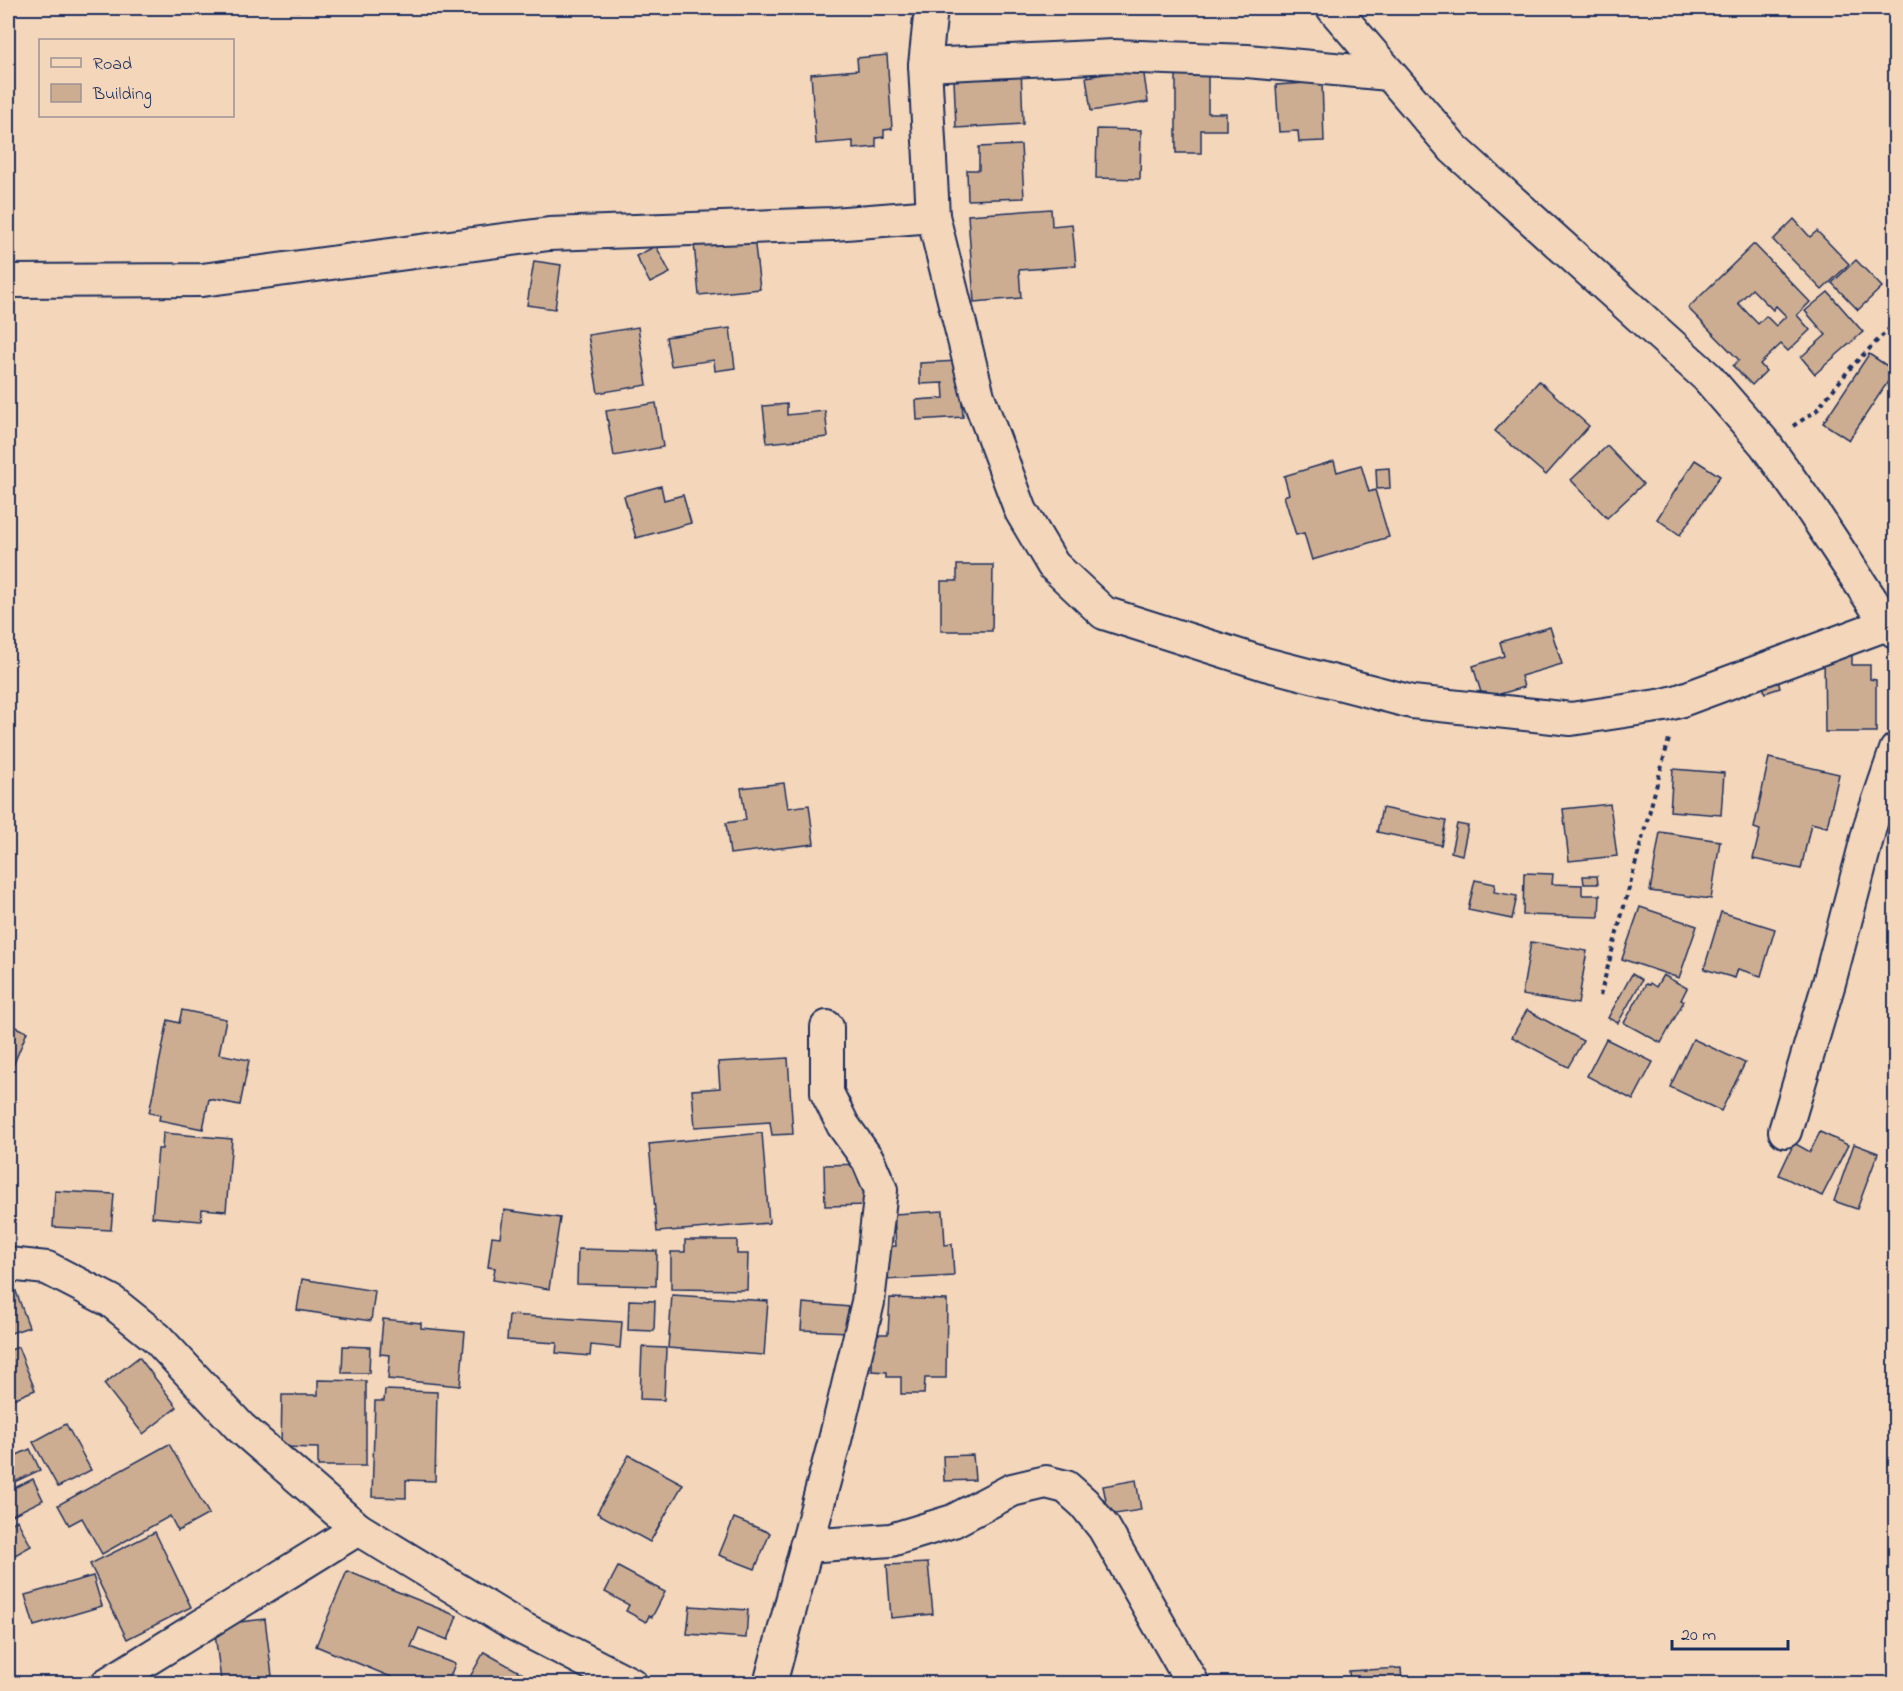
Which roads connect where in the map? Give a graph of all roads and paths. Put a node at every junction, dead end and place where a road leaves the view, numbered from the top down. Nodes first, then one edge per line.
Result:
1 (931, 8) edge
2 (1333, 8) edge
3 (925, 65) junction
4 (1389, 74) junction
5 (933, 216) junction
6 (8, 282) edge
7 (1896, 322) edge
8 (1765, 444) junction
9 (1891, 628) edge
10 (1679, 701) junction
11 (1896, 750) edge
12 (1600, 996) dead end
13 (827, 1028) dead end
14 (1785, 1131) dead end
15 (8, 1264) edge
16 (358, 1529) junction
17 (806, 1546) junction
18 (107, 1683) edge
19 (631, 1683) edge
20 (770, 1683) edge
21 (1193, 1683) edge

1 - 3 street
2 - 4 street
3 - 4 street
3 - 5 street
4 - 8 street
5 - 6 street
5 - 10 street
7 - 8 path
8 - 9 street
9 - 10 street
10 - 12 path
11 - 14 street
13 - 17 street
15 - 16 street
16 - 18 street
16 - 19 street
17 - 20 street
17 - 21 street

